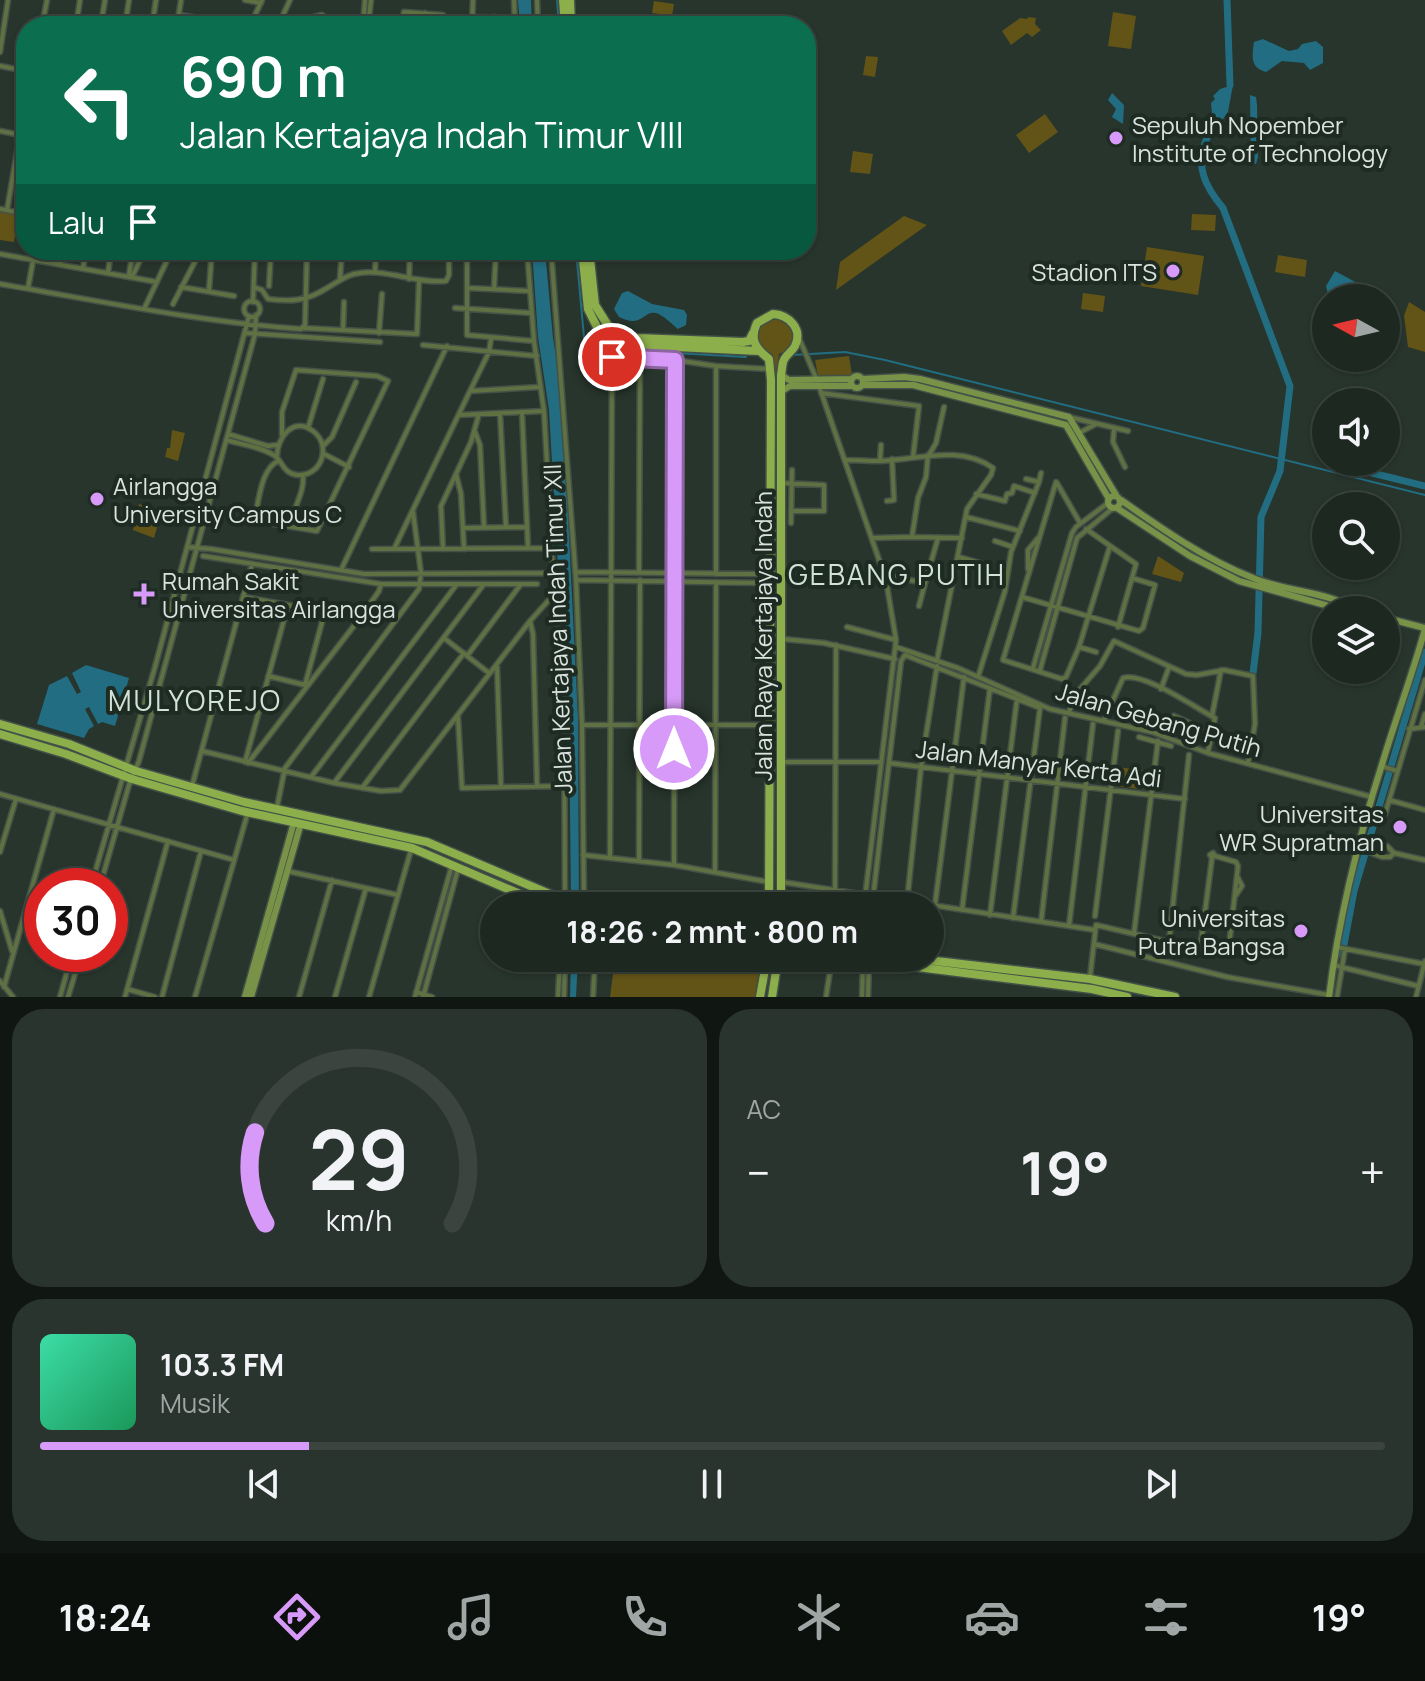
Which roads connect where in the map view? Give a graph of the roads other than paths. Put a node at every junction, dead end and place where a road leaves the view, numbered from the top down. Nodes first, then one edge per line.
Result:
1 (8, 0) edge
2 (181, 0) edge
3 (245, 0) edge
4 (261, 1) edge
5 (425, 13) junction
6 (179, 15) joint
7 (185, 16) edge
8 (404, 16) edge
9 (425, 16) edge
10 (445, 16) edge
11 (1, 35) edge
12 (0, 52) edge
13 (16, 154) edge
14 (0, 209) edge
15 (7, 210) junction
16 (16, 212) edge
17 (33, 260) joint
18 (61, 260) edge
19 (84, 260) edge
20 (110, 260) edge
21 (132, 260) edge
22 (139, 260) edge
23 (167, 260) edge
24 (196, 260) edge
25 (211, 260) edge
26 (255, 260) edge
27 (270, 260) edge
28 (307, 260) edge
29 (341, 260) edge
30 (376, 260) edge
31 (410, 260) edge
32 (448, 260) edge
33 (467, 260) edge
34 (495, 260) edge
35 (527, 260) edge
36 (552, 260) edge
37 (583, 260) edge
38 (590, 260) edge
39 (60, 265) junction
40 (83, 268) junction
41 (375, 272) junction
42 (108, 273) junction
43 (130, 276) junction
44 (340, 278) junction
45 (409, 279) junction
46 (419, 281) junction
47 (157, 282) junction
48 (0, 284) edge
49 (269, 286) dead end
50 (181, 287) junction
51 (254, 287) junction
52 (28, 288) junction
53 (467, 288) junction
54 (494, 289) junction
55 (209, 290) junction
56 (529, 291) junction
57 (382, 294) dead end
58 (234, 296) dead end
59 (306, 299) junction
60 (253, 302) junction
61 (344, 302) dead end
62 (173, 304) dead end
63 (455, 308) dead end
64 (144, 309) junction
65 (466, 309) junction
66 (531, 313) junction
67 (256, 315) junction
68 (249, 316) junction
69 (248, 324) junction
70 (256, 326) junction
71 (303, 328) junction
72 (343, 330) junction
73 (753, 332) junction
74 (796, 332) junction
75 (246, 333) junction
76 (379, 333) junction
77 (255, 334) junction
78 (534, 341) junction
79 (380, 342) dead end
80 (667, 343) junction
81 (423, 345) dead end
82 (490, 345) junction
83 (795, 345) junction
84 (447, 346) junction
85 (759, 352) junction
86 (806, 354) junction
87 (588, 355) dead end
88 (537, 356) junction
89 (612, 357) junction
90 (640, 359) junction
91 (675, 360) junction
92 (716, 366) junction
93 (770, 369) junction
94 (321, 371) junction
95 (330, 372) junction
96 (354, 374) junction
97 (362, 374) junction
98 (782, 374) junction
99 (323, 379) junction
100 (356, 382) junction
101 (771, 385) junction
102 (819, 386) junction
103 (541, 387) junction
104 (470, 391) junction
105 (781, 391) junction
106 (944, 407) dead end
107 (1029, 410) junction
108 (544, 411) junction
109 (522, 412) junction
110 (500, 413) junction
111 (479, 414) junction
112 (459, 415) junction
113 (1069, 417) junction
114 (1096, 424) junction
115 (308, 428) junction
116 (1114, 429) junction
117 (1128, 431) dead end
118 (475, 432) junction
119 (1079, 433) junction
120 (218, 435) junction
121 (282, 435) junction
122 (227, 437) junction
123 (277, 445) junction
124 (881, 445) dead end
125 (323, 446) junction
126 (324, 454) junction
127 (929, 455) junction
128 (913, 457) junction
129 (277, 459) junction
130 (892, 459) junction
131 (846, 460) junction
132 (880, 461) junction
133 (349, 467) junction
134 (1125, 467) dead end
135 (792, 470) dead end
136 (1041, 473) dead end
137 (456, 474) junction
138 (303, 475) junction
139 (1026, 479) dead end
140 (1039, 482) junction
141 (786, 483) junction
142 (1035, 493) junction
143 (976, 494) junction
144 (1063, 496) junction
145 (1050, 498) junction
146 (887, 501) dead end
147 (1114, 502) junction
148 (791, 511) junction
149 (413, 512) junction
150 (966, 517) junction
151 (791, 523) dead end
152 (1081, 524) junction
153 (290, 526) junction
154 (484, 527) junction
155 (506, 527) junction
156 (527, 527) junction
157 (463, 528) junction
158 (1086, 529) junction
159 (1020, 531) junction
160 (912, 537) junction
161 (872, 538) junction
162 (938, 538) junction
163 (962, 538) junction
164 (995, 541) dead end
165 (1110, 546) junction
166 (187, 547) junction
167 (1013, 547) junction
168 (528, 548) junction
169 (552, 548) junction
170 (196, 549) junction
171 (372, 549) dead end
172 (394, 549) junction
173 (418, 549) junction
174 (443, 549) junction
175 (464, 549) junction
176 (203, 556) dead end
177 (959, 557) junction
178 (252, 564) junction
179 (312, 564) junction
180 (987, 565) dead end
181 (341, 570) junction
182 (575, 572) junction
183 (639, 572) junction
184 (310, 573) junction
185 (553, 573) junction
186 (611, 573) junction
187 (676, 573) junction
188 (716, 574) junction
189 (782, 574) junction
190 (884, 575) junction
191 (421, 578) junction
192 (1132, 578) junction
193 (770, 579) junction
194 (576, 580) junction
195 (611, 580) junction
196 (640, 580) junction
197 (676, 580) junction
198 (716, 583) junction
199 (925, 583) junction
200 (381, 584) junction
201 (457, 584) junction
202 (484, 584) junction
203 (521, 584) junction
204 (537, 584) dead end
205 (555, 587) junction
206 (1316, 596) edge
207 (243, 597) junction
208 (1022, 597) junction
209 (288, 605) junction
210 (919, 606) dead end
211 (1051, 606) junction
212 (1058, 608) junction
213 (325, 611) junction
214 (360, 618) junction
215 (1088, 618) junction
216 (530, 621) junction
217 (1400, 622) edge
218 (847, 627) dead end
219 (1118, 627) junction
220 (1425, 628) edge
221 (444, 638) junction
222 (783, 639) junction
223 (896, 640) junction
224 (836, 645) junction
225 (896, 647) junction
226 (1079, 647) junction
227 (1096, 652) dead end
228 (465, 655) junction
229 (895, 659) junction
230 (937, 663) junction
231 (496, 664) junction
232 (1169, 667) junction
233 (1033, 668) junction
234 (1040, 670) junction
235 (1221, 670) junction
236 (489, 674) junction
237 (268, 676) junction
238 (964, 677) junction
239 (978, 677) junction
240 (1425, 680) edge
241 (306, 686) junction
242 (990, 688) junction
243 (1424, 688) edge
244 (1161, 689) junction
245 (1185, 692) dead end
246 (1017, 698) junction
247 (1181, 698) junction
248 (458, 714) junction
249 (1425, 714) edge
250 (1067, 716) junction
251 (1174, 716) dead end
252 (1212, 716) junction
253 (1104, 720) junction
254 (0, 724) edge
255 (640, 724) junction
256 (1093, 724) dead end
257 (582, 725) junction
258 (610, 725) junction
259 (674, 725) junction
260 (715, 725) junction
261 (770, 725) junction
262 (1423, 727) edge
263 (448, 728) junction
264 (1409, 729) junction
265 (1118, 731) dead end
266 (458, 732) junction
267 (0, 734) edge
268 (1213, 734) junction
269 (1139, 737) dead end
270 (1158, 741) junction
271 (1171, 746) dead end
272 (202, 751) junction
273 (1208, 753) junction
274 (1189, 755) dead end
275 (835, 761) junction
276 (770, 762) junction
277 (782, 762) junction
278 (247, 763) junction
279 (885, 763) junction
280 (1248, 763) junction
281 (921, 767) junction
282 (1383, 768) junction
283 (951, 771) junction
284 (284, 772) junction
285 (1395, 772) junction
286 (130, 774) junction
287 (979, 775) junction
288 (311, 778) junction
289 (1007, 778) junction
290 (1030, 781) junction
291 (334, 783) junction
292 (1058, 784) junction
293 (537, 786) junction
294 (566, 786) junction
295 (192, 787) junction
296 (501, 787) junction
297 (363, 788) junction
298 (1086, 788) junction
299 (1111, 790) junction
300 (0, 794) edge
301 (1151, 795) junction
302 (1372, 797) junction
303 (16, 799) junction
304 (1185, 799) junction
305 (1389, 800) junction
306 (245, 808) junction
307 (54, 809) junction
308 (276, 809) junction
309 (1370, 810) junction
310 (1425, 810) edge
311 (297, 823) junction
312 (108, 825) junction
313 (117, 827) junction
314 (355, 830) junction
315 (168, 841) junction
316 (1362, 846) junction
317 (412, 848) junction
318 (1373, 849) junction
319 (201, 851) junction
320 (0, 852) edge
321 (1394, 853) junction
322 (583, 855) junction
323 (610, 857) junction
324 (234, 860) junction
325 (639, 860) junction
326 (1425, 860) edge
327 (674, 865) junction
328 (455, 866) junction
329 (96, 868) edge
330 (105, 868) edge
331 (287, 871) junction
332 (715, 872) junction
333 (332, 880) junction
334 (769, 882) junction
335 (782, 882) junction
336 (366, 888) junction
337 (835, 891) junction
338 (515, 892) edge
339 (543, 892) edge
340 (570, 892) edge
341 (584, 892) edge
342 (769, 892) edge
343 (782, 892) edge
344 (844, 892) edge
345 (869, 892) edge
346 (908, 892) edge
347 (936, 892) edge
348 (399, 895) junction
349 (944, 907) edge
350 (962, 910) junction
351 (0, 911) edge
352 (990, 915) junction
353 (1095, 916) dead end
354 (1013, 918) junction
355 (1041, 922) junction
356 (1069, 926) junction
357 (1095, 930) junction
358 (1134, 933) junction
359 (265, 938) junction
360 (1172, 943) junction
361 (1094, 944) junction
362 (1341, 948) junction
363 (1200, 950) junction
364 (13, 954) junction
365 (1424, 962) edge
366 (944, 965) edge
367 (944, 966) edge
368 (1338, 966) junction
369 (67, 972) edge
370 (76, 972) edge
371 (562, 972) edge
372 (594, 972) edge
373 (764, 972) edge
374 (776, 972) edge
375 (829, 972) edge
376 (862, 972) edge
377 (866, 972) edge
378 (1090, 979) junction
379 (0, 981) edge
380 (1418, 986) junction
381 (4, 987) junction
382 (127, 989) junction
383 (1147, 994) edge
384 (416, 995) edge
385 (423, 996) edge
386 (1332, 996) edge
387 (13, 997) edge
388 (60, 997) edge
389 (68, 997) edge
390 (125, 997) edge
391 (155, 997) edge
392 (162, 997) edge
393 (195, 997) edge
394 (245, 997) edge
395 (251, 997) edge
396 (299, 997) edge
397 (335, 997) edge
398 (369, 997) edge
399 (432, 997) edge
400 (561, 997) edge
401 (593, 997) edge
402 (760, 997) edge
403 (772, 997) edge
404 (826, 997) edge
405 (865, 997) edge
406 (1127, 997) edge
407 (1175, 997) edge
408 (1416, 997) edge

1 - 11 street
2 - 6 street
3 - 4 street
5 - 8 street
5 - 9 street
5 - 10 street
6 - 7 street
11 - 12 street
13 - 15 street
14 - 15 street
15 - 16 street
17 - 39 street
17 - 52 street
18 - 39 street
19 - 40 street
20 - 42 street
21 - 43 street
22 - 43 street
23 - 47 street
24 - 50 street
25 - 55 street
26 - 51 street
27 - 49 street
28 - 59 street
29 - 44 street
30 - 41 street
31 - 45 street
32 - 46 street
33 - 53 street
34 - 54 street
35 - 56 street
36 - 182 street, Jalan Kertajaya Indah Timur XII
37 - 80 main road
38 - 80 main road
39 - 40 street
40 - 42 street
41 - 44 street
41 - 45 street
42 - 43 street
43 - 47 street
44 - 59 street
45 - 46 street
46 - 76 street
47 - 64 street
48 - 52 street
50 - 55 street
50 - 62 street
51 - 59 street
51 - 60 street
52 - 64 street
53 - 54 street
53 - 65 street
54 - 56 street
55 - 58 street
56 - 66 street
57 - 76 street
59 - 71 street
60 - 67 street
60 - 68 street
61 - 72 street
63 - 65 street
64 - 69 street
65 - 66 street
65 - 82 street
66 - 78 street
67 - 68 street
67 - 70 street
68 - 69 street
69 - 70 street
69 - 75 street
70 - 71 street
70 - 77 street
71 - 72 street
72 - 76 street
73 - 74 main road
73 - 80 main road
73 - 85 main road
74 - 83 main road
74 - 86 street, Jalan Manyar Kerta Adi
75 - 77 street
75 - 120 street
77 - 79 street
77 - 122 street
78 - 82 street
78 - 88 street
80 - 85 main road
81 - 84 street
82 - 84 street
82 - 88 street
82 - 104 street
83 - 86 street
83 - 98 main road
84 - 181 street
85 - 93 main road
86 - 102 street, Jalan Manyar Kerta Adi
87 - 89 street
88 - 103 street
89 - 90 street
89 - 186 street
90 - 91 street
90 - 183 street
91 - 92 street
91 - 187 street
92 - 93 street
92 - 188 street
93 - 101 main road, Jalan Raya Kertajaya Indah
94 - 95 street
94 - 99 street
94 - 121 street
95 - 96 street
95 - 99 street
96 - 97 street
96 - 100 street
97 - 100 street
97 - 133 street
98 - 101 main road
98 - 102 street
98 - 105 main road, Jalan Raya Kertajaya Indah
99 - 115 street
100 - 125 street
101 - 105 main road
101 - 193 main road, Jalan Raya Kertajaya Indah
102 - 105 street
102 - 107 street
102 - 128 street
102 - 131 street, Jalan Manyar Kerta Adi
103 - 104 street
103 - 108 street
104 - 112 street
105 - 141 main road, Jalan Raya Kertajaya Indah
106 - 127 street
107 - 113 street
107 - 147 street
108 - 109 street
108 - 169 street
109 - 110 street
109 - 156 street
110 - 111 street
110 - 155 street
111 - 112 street
111 - 118 street
112 - 149 street
113 - 114 street
113 - 119 street
114 - 116 street
114 - 119 street
115 - 121 street
115 - 125 street
116 - 117 street
116 - 134 street
118 - 137 street
118 - 154 street
119 - 147 street
120 - 122 street
120 - 166 street
121 - 123 street
122 - 123 street
122 - 129 street
122 - 170 street
123 - 129 street
124 - 132 street
125 - 126 street
126 - 133 street
126 - 138 street
127 - 128 street
127 - 143 street
127 - 160 street
128 - 130 street
129 - 138 street
129 - 153 street
130 - 132 street
130 - 146 street
131 - 132 street
131 - 161 street, Jalan Manyar Kerta Adi
133 - 153 street
135 - 141 street
136 - 140 street
137 - 157 street
137 - 174 street
138 - 153 street
139 - 140 street
140 - 142 street
141 - 148 street
141 - 148 street
141 - 189 main road, Jalan Raya Kertajaya Indah
142 - 143 street
142 - 159 street
143 - 150 street
144 - 145 street
144 - 145 street
144 - 152 street
145 - 208 street
147 - 152 street
147 - 158 street
147 - 206 street
148 - 151 street
149 - 172 street
149 - 173 street
150 - 159 street
150 - 163 street
152 - 158 street
152 - 211 street
154 - 155 street
154 - 157 street
155 - 156 street
156 - 168 street
157 - 175 street
158 - 165 street
158 - 212 street
159 - 167 street
160 - 161 street
160 - 162 street
161 - 190 street, Jalan Manyar Kerta Adi
162 - 163 street
162 - 199 street
163 - 177 street
164 - 167 street
165 - 192 street
165 - 215 street
166 - 170 street
166 - 286 street
167 - 239 street
168 - 169 street
168 - 175 street
169 - 185 street
170 - 179 street
170 - 286 street
171 - 172 street
172 - 173 street
173 - 174 street
173 - 191 street
174 - 175 street
176 - 178 street
177 - 180 street
177 - 230 street
178 - 184 street
178 - 207 street
179 - 181 street
179 - 184 street
181 - 191 street
182 - 186 street
182 - 194 street, Jalan Kertajaya Indah Timur XII
183 - 186 street
183 - 187 street
184 - 200 street
185 - 191 street
185 - 205 street
186 - 195 street
187 - 188 street
187 - 197 street
188 - 193 street
189 - 193 main road
189 - 222 main road, Jalan Raya Kertajaya Indah
190 - 199 street
190 - 223 street, Jalan Manyar Kerta Adi
191 - 200 street
191 - 201 street
191 - 284 street
192 - 219 street
192 - 219 street
193 - 198 street
193 - 261 main road, Jalan Raya Kertajaya Indah
194 - 195 street
194 - 257 street, Jalan Kertajaya Indah Timur XII
195 - 196 street
195 - 258 street
196 - 197 street
196 - 255 street
197 - 198 street
197 - 259 street
198 - 260 street
199 - 210 street
200 - 214 street
201 - 202 street
201 - 288 street
202 - 203 street
202 - 221 street
203 - 204 street
203 - 228 street
205 - 216 street
205 - 294 street
207 - 209 street
207 - 272 street
208 - 211 street
208 - 233 street
209 - 213 street
209 - 237 street
211 - 212 street
211 - 233 street
212 - 215 street
212 - 234 street
213 - 214 street
213 - 241 street
214 - 241 street
215 - 219 street
215 - 226 street
216 - 231 street
216 - 293 street
217 - 220 street
218 - 223 street
220 - 282 street
221 - 228 street
221 - 291 street
222 - 224 street
222 - 277 main road, Jalan Raya Kertajaya Indah
223 - 225 street, Jalan Manyar Kerta Adi
224 - 229 street
224 - 275 street
225 - 229 street, Jalan Manyar Kerta Adi
225 - 230 street, Jalan Gebang Putih
226 - 227 street
226 - 234 street
228 - 236 street
228 - 297 street
229 - 279 street, Jalan Manyar Kerta Adi
230 - 238 street
230 - 239 street, Jalan Gebang Putih
230 - 279 street
230 - 281 street
231 - 236 street
231 - 296 street
232 - 235 street
232 - 244 street
232 - 250 street
233 - 234 street
235 - 252 street
235 - 280 street
236 - 248 street
237 - 241 street
237 - 278 street
238 - 242 street
238 - 283 street
239 - 250 street, Jalan Gebang Putih
240 - 243 street
241 - 278 street
242 - 246 street
242 - 287 street
243 - 264 street
244 - 247 street
244 - 253 street
245 - 247 street
246 - 289 street
246 - 290 street
247 - 252 street
248 - 263 street
248 - 266 street
249 - 262 street
250 - 253 street, Jalan Gebang Putih
250 - 292 street
251 - 268 street
252 - 268 street
253 - 273 street, Jalan Gebang Putih
254 - 286 main road
255 - 258 street
255 - 259 street
255 - 325 street
256 - 298 street
257 - 258 street
257 - 322 street, Jalan Kertajaya Indah Timur XII
258 - 323 street
259 - 260 street
259 - 327 street
260 - 261 street
260 - 332 street
261 - 276 main road, Jalan Raya Kertajaya Indah
262 - 264 street
263 - 266 street
263 - 297 street
264 - 285 street
265 - 299 street
266 - 296 street
267 - 286 main road
268 - 273 street
269 - 270 street
270 - 271 street
270 - 301 street
272 - 278 street
272 - 295 street
273 - 280 street, Jalan Gebang Putih
274 - 304 street
275 - 277 street, Jalan Manyar Kerta Adi
275 - 279 street, Jalan Manyar Kerta Adi
275 - 337 street
276 - 277 main road
276 - 334 main road, Jalan Raya Kertajaya Indah
277 - 335 main road, Jalan Raya Kertajaya Indah
278 - 284 street
279 - 281 street, Jalan Manyar Kerta Adi
279 - 345 street, Jalan Manyar Kerta Adi
280 - 302 street, Jalan Gebang Putih
281 - 283 street, Jalan Manyar Kerta Adi
281 - 346 street
282 - 285 street
282 - 302 street
283 - 287 street, Jalan Manyar Kerta Adi
283 - 347 street
284 - 288 street
284 - 308 street
285 - 305 street
286 - 295 main road
286 - 306 main road
286 - 312 street
286 - 313 street
287 - 289 street, Jalan Manyar Kerta Adi
287 - 350 street
288 - 291 street
289 - 290 street, Jalan Manyar Kerta Adi
289 - 352 street
290 - 292 street, Jalan Manyar Kerta Adi
290 - 354 street
291 - 297 street
292 - 298 street, Jalan Manyar Kerta Adi
292 - 355 street
293 - 294 street
293 - 296 street
294 - 340 street
295 - 306 main road
298 - 299 street, Jalan Manyar Kerta Adi
298 - 356 street
299 - 301 street, Jalan Manyar Kerta Adi
299 - 353 street
300 - 303 street
301 - 304 street, Jalan Manyar Kerta Adi
301 - 358 street
302 - 309 street
303 - 307 street
303 - 320 street
304 - 360 street
305 - 309 street
305 - 310 street
306 - 308 main road
306 - 311 main road
306 - 324 street
307 - 312 street
307 - 364 street
308 - 314 main road
309 - 316 street
311 - 314 main road
311 - 331 street
311 - 359 street
312 - 313 street
312 - 329 street
313 - 315 street
313 - 330 street
314 - 317 main road
314 - 339 main road
315 - 319 street
315 - 382 street
316 - 318 street
316 - 362 street
317 - 328 main road
317 - 348 street
318 - 321 street
318 - 321 street
319 - 324 street
319 - 392 street
321 - 326 street
322 - 323 street
322 - 341 street, Jalan Kertajaya Indah Timur XII
323 - 325 street
324 - 393 street
325 - 327 street
327 - 332 street
328 - 338 main road
328 - 384 street
328 - 385 street
331 - 333 street
331 - 359 street
332 - 334 street
333 - 336 street
333 - 396 street
334 - 342 main road, Jalan Raya Kertajaya Indah
335 - 337 street
335 - 343 main road, Jalan Raya Kertajaya Indah
336 - 348 street
336 - 397 street
337 - 344 street
348 - 398 street
349 - 350 street
350 - 352 street
351 - 364 street
352 - 354 street
354 - 355 street
355 - 356 street
356 - 357 street
357 - 358 street
357 - 361 street
358 - 360 street
359 - 394 street
359 - 395 street
360 - 363 street
361 - 378 street
361 - 386 street
362 - 365 street
362 - 368 street
363 - 363 street
364 - 381 street
365 - 380 street
366 - 378 main road
367 - 406 main road
368 - 380 street
368 - 386 street
369 - 388 street
370 - 389 street
371 - 400 street
372 - 401 street
373 - 402 main road
374 - 403 main road
375 - 404 street
376 - 405 street
377 - 405 street
378 - 383 main road
379 - 381 street
380 - 408 street
381 - 387 street
382 - 390 street
382 - 391 street
383 - 407 main road
384 - 385 street
385 - 399 street

